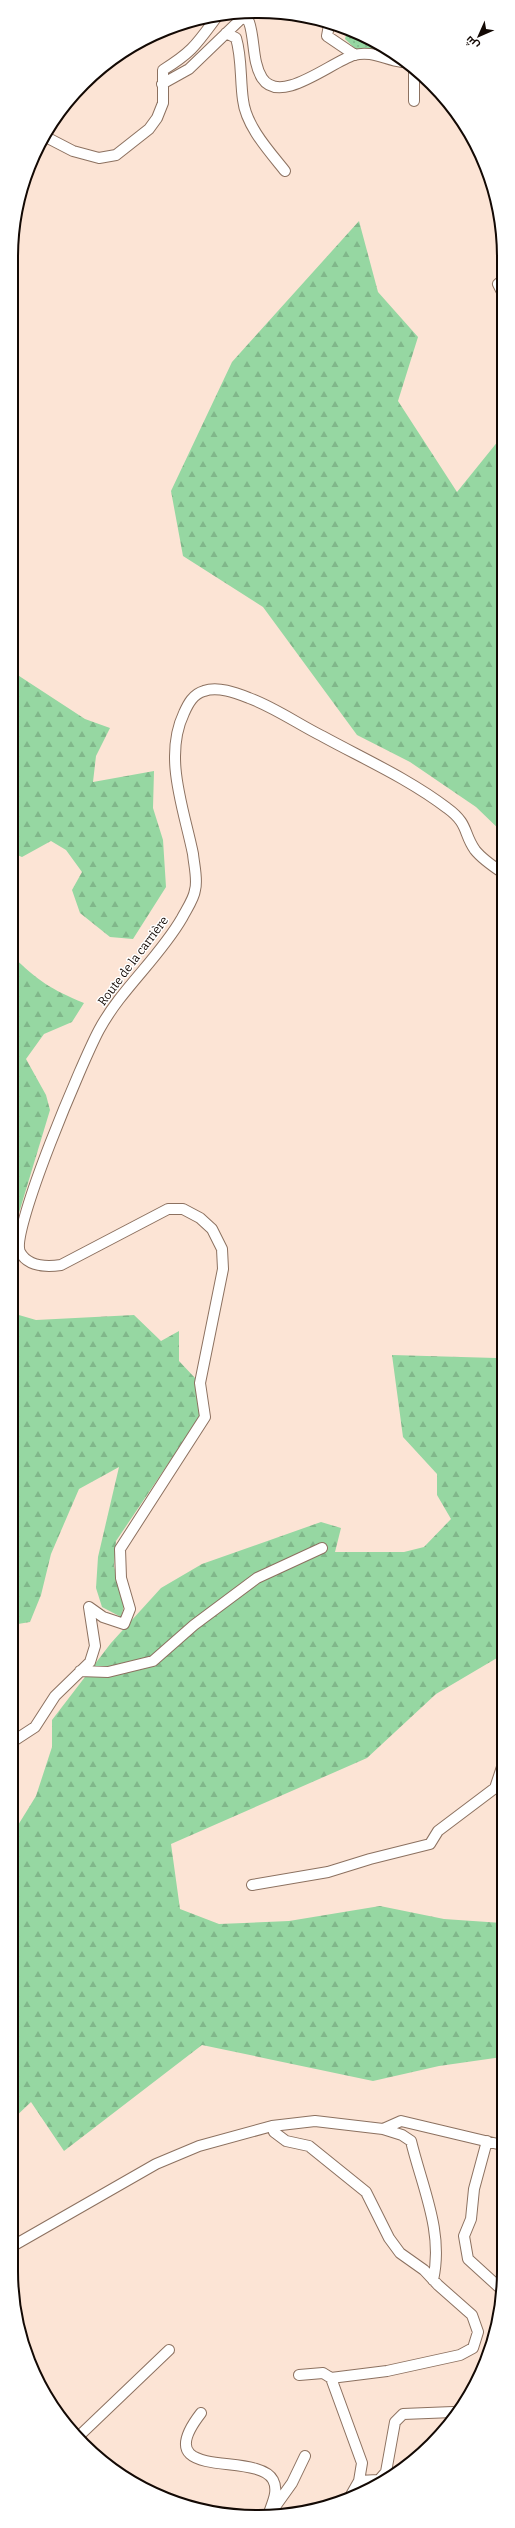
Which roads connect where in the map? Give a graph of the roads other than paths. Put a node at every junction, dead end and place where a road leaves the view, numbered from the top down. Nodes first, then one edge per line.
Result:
1 (242, 19) edge
2 (244, 19) edge
3 (213, 23) edge
4 (328, 29) edge
5 (226, 33) junction
6 (355, 55) junction
7 (393, 59) edge
8 (414, 76) edge
9 (162, 84) junction
10 (414, 102) dead end
11 (50, 139) edge
12 (285, 171) dead end
13 (497, 868) edge
14 (18, 1237) edge
15 (18, 1237) edge
16 (322, 1548) dead end
17 (80, 1671) junction
18 (18, 1738) edge
19 (497, 1782) edge
20 (252, 1885) dead end
21 (272, 2126) junction
22 (383, 2130) junction
23 (487, 2142) junction
24 (497, 2144) edge
25 (18, 2243) edge
26 (433, 2280) junction
27 (496, 2285) edge
28 (169, 2350) dead end
29 (299, 2375) dead end
30 (331, 2378) junction
31 (451, 2412) edge
32 (202, 2413) dead end
33 (82, 2433) edge
34 (305, 2456) dead end
35 (374, 2480) edge
36 (370, 2482) edge
37 (270, 2509) edge
38 (272, 2509) edge

1 - 5 street
2 - 6 street
3 - 9 street
4 - 6 street
5 - 9 street
5 - 12 street
6 - 7 street
8 - 10 street
9 - 11 street
13 - 14 street, Route de la carrière
15 - 17 street, Route de la carrière
16 - 17 street
17 - 18 street
19 - 20 street
21 - 22 street
21 - 25 street
21 - 26 street
22 - 23 street
22 - 26 street
23 - 24 street
23 - 27 street
26 - 30 street
28 - 33 street
29 - 30 street
30 - 36 street
31 - 35 street
32 - 37 street
34 - 38 street

